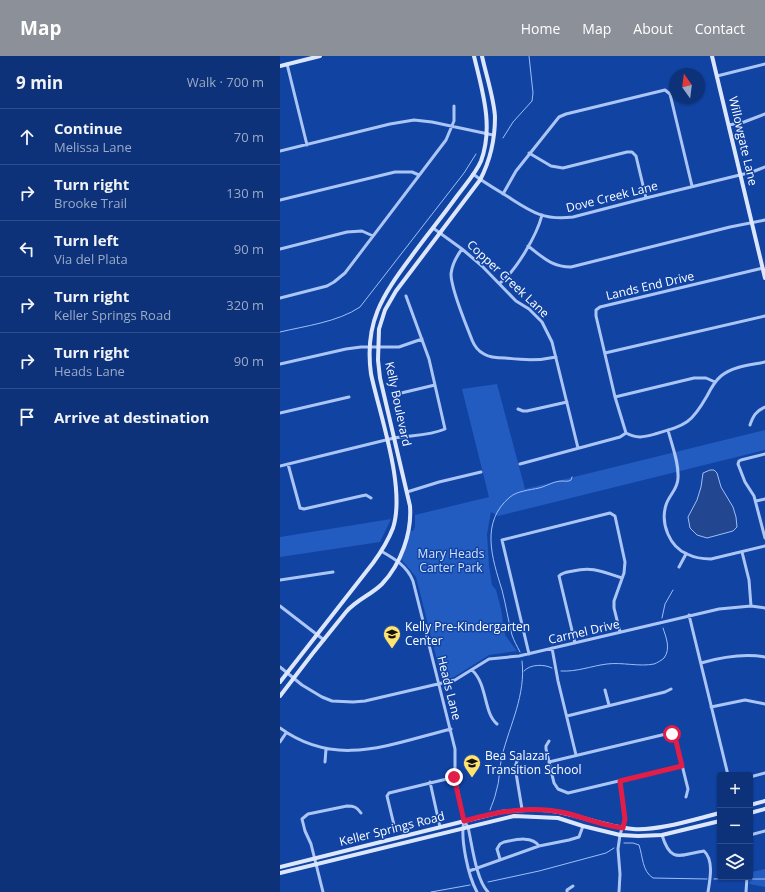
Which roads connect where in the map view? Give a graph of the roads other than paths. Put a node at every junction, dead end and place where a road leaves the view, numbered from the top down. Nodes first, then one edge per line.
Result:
1 (320, 56) edge
2 (474, 56) edge
3 (482, 56) edge
4 (712, 56) edge
5 (287, 64) junction
6 (765, 64) edge
7 (280, 66) edge
8 (717, 76) junction
9 (454, 106) dead end
10 (765, 114) edge
11 (729, 125) junction
12 (452, 127) junction
13 (486, 134) junction
14 (493, 135) junction
15 (307, 145) junction
16 (280, 151) edge
17 (529, 153) junction
18 (765, 168) edge
19 (473, 174) junction
20 (419, 175) junction
21 (740, 175) junction
22 (480, 180) junction
23 (692, 186) junction
24 (503, 194) junction
25 (646, 198) junction
26 (280, 200) edge
27 (542, 216) junction
28 (765, 220) edge
29 (752, 222) junction
30 (433, 228) junction
31 (440, 233) junction
32 (373, 236) junction
33 (528, 246) junction
34 (280, 249) edge
35 (462, 249) junction
36 (763, 268) junction
37 (765, 278) edge
38 (500, 283) junction
39 (406, 296) dead end
40 (280, 298) edge
41 (765, 316) edge
42 (422, 339) junction
43 (370, 347) junction
44 (377, 347) junction
45 (605, 352) junction
46 (556, 357) junction
47 (765, 362) edge
48 (280, 364) edge
49 (715, 382) junction
50 (435, 385) junction
51 (397, 394) dead end
52 (349, 397) dead end
53 (615, 397) junction
54 (566, 402) junction
55 (765, 407) edge
56 (518, 409) dead end
57 (280, 413) edge
58 (750, 425) dead end
59 (668, 430) junction
60 (626, 434) junction
61 (395, 438) junction
62 (387, 440) junction
63 (578, 448) junction
64 (765, 454) edge
65 (288, 464) junction
66 (520, 464) dead end
67 (280, 466) edge
68 (481, 472) dead end
69 (407, 492) junction
70 (371, 498) dead end
71 (765, 499) edge
72 (756, 502) junction
73 (765, 538) edge
74 (765, 546) edge
75 (382, 551) junction
76 (742, 552) junction
77 (686, 554) junction
78 (398, 561) junction
79 (679, 567) dead end
80 (333, 572) dead end
81 (622, 578) junction
82 (280, 580) edge
83 (280, 606) edge
84 (751, 606) junction
85 (765, 608) edge
86 (689, 615) junction
87 (620, 632) junction
88 (317, 635) junction
89 (324, 641) junction
90 (575, 643) junction
91 (552, 648) junction
92 (529, 654) junction
93 (765, 657) edge
94 (700, 663) junction
95 (280, 667) edge
96 (472, 670) junction
97 (287, 673) junction
98 (293, 678) junction
99 (280, 682) edge
100 (439, 684) junction
101 (670, 689) dead end
102 (605, 690) dead end
103 (280, 696) edge
104 (765, 704) edge
105 (609, 705) junction
106 (711, 707) junction
107 (567, 716) junction
108 (497, 724) dead end
109 (280, 728) edge
110 (450, 730) junction
111 (286, 733) junction
112 (280, 742) edge
113 (549, 742) dead end
114 (326, 749) junction
115 (576, 754) junction
116 (519, 756) dead end
117 (325, 762) dead end
118 (549, 762) junction
119 (682, 766) junction
120 (727, 772) edge
121 (765, 773) edge
122 (753, 776) edge
123 (454, 777) junction
124 (620, 781) junction
125 (430, 782) junction
126 (686, 797) dead end
127 (765, 801) edge
128 (753, 804) edge
129 (522, 809) junction
130 (765, 809) edge
131 (753, 812) edge
132 (361, 813) dead end
133 (717, 814) edge
134 (464, 821) junction
135 (717, 822) edge
136 (394, 825) dead end
137 (583, 826) junction
138 (440, 827) junction
139 (468, 827) junction
140 (623, 828) junction
141 (462, 829) junction
142 (765, 831) edge
143 (753, 834) edge
144 (620, 835) junction
145 (662, 835) junction
146 (388, 840) junction
147 (390, 846) junction
148 (539, 846) junction
149 (315, 858) junction
150 (500, 859) junction
151 (316, 864) junction
152 (280, 867) edge
153 (477, 868) junction
154 (469, 871) junction
155 (280, 873) edge
156 (747, 880) edge
157 (573, 886) dead end
158 (323, 892) edge
159 (477, 892) edge
160 (488, 892) edge
161 (567, 892) edge
162 (619, 892) edge
163 (708, 892) edge
164 (746, 892) edge

1 - 5 main road
2 - 13 main road, Kelly Boulevard
3 - 14 main road, Kelly Boulevard
4 - 8 main road, Willowgate Lane
5 - 7 main road
5 - 15 street
6 - 8 street
8 - 11 main road, Willowgate Lane
9 - 12 street
10 - 11 street
11 - 21 main road, Willowgate Lane
12 - 13 street
12 - 15 street
12 - 20 street
13 - 14 street
13 - 19 main road, Kelly Boulevard
14 - 22 main road, Kelly Boulevard
15 - 16 street
17 - 23 street
17 - 24 street
17 - 25 street
18 - 21 street, Dove Creek Lane
19 - 22 street, Dove Creek Lane
19 - 30 main road, Kelly Boulevard
20 - 26 street
20 - 32 street
21 - 23 street, Dove Creek Lane
21 - 29 main road, Willowgate Lane
22 - 24 street, Dove Creek Lane
22 - 31 main road, Kelly Boulevard
23 - 25 street, Dove Creek Lane
24 - 27 street, Dove Creek Lane
25 - 27 street, Dove Creek Lane
27 - 33 street
28 - 29 street
29 - 33 street
29 - 36 main road, Willowgate Lane
30 - 31 street, Copper Creek Lane
30 - 43 main road, Kelly Boulevard
31 - 35 street, Copper Creek Lane
31 - 44 main road, Kelly Boulevard
32 - 34 street
32 - 40 street
33 - 38 street
35 - 38 street, Copper Creek Lane
35 - 46 street
36 - 37 main road, Willowgate Lane
36 - 45 street, Lands End Drive
38 - 46 street, Copper Creek Lane
39 - 42 street
41 - 45 street
42 - 44 street
42 - 50 street
43 - 44 street
43 - 48 street
43 - 62 main road, Kelly Boulevard
44 - 61 main road, Kelly Boulevard
45 - 53 street, Lands End Drive
46 - 54 street, Copper Creek Lane
47 - 49 street
49 - 53 street
49 - 59 street
50 - 51 street
50 - 61 street
52 - 57 street
53 - 60 street, Lands End Drive
54 - 56 street
54 - 63 street, Copper Creek Lane
55 - 58 street
59 - 60 street
59 - 77 street
60 - 63 street
61 - 62 street
61 - 69 main road, Kelly Boulevard
62 - 65 street
62 - 75 main road, Kelly Boulevard
63 - 66 street
64 - 72 street
65 - 67 street
65 - 70 street
68 - 69 street
69 - 78 main road, Kelly Boulevard
71 - 72 street
72 - 73 street
74 - 76 street
75 - 78 street, Heads Lane
75 - 88 main road, Kelly Boulevard
76 - 77 street
76 - 84 street
77 - 79 street
78 - 89 main road, Kelly Boulevard
78 - 100 street, Heads Lane
80 - 82 street
81 - 87 street
81 - 90 street
81 - 92 street
83 - 88 street
84 - 85 street, Carmel Drive
84 - 86 street, Carmel Drive
86 - 87 street, Carmel Drive
86 - 94 street
87 - 90 street, Carmel Drive
88 - 89 street
88 - 97 main road, Kelly Boulevard
89 - 98 main road, Kelly Boulevard
90 - 91 street, Carmel Drive
91 - 92 street, Carmel Drive
91 - 107 street
92 - 96 street, Carmel Drive
93 - 94 street
94 - 106 street
95 - 97 street, Carmel Drive
96 - 100 street, Carmel Drive
96 - 108 street
97 - 98 street, Carmel Drive
97 - 99 main road, Kelly Boulevard
98 - 100 street, Carmel Drive
98 - 103 main road, Kelly Boulevard
100 - 110 street, Heads Lane
101 - 105 street
102 - 105 street
104 - 106 street
105 - 107 street
106 - 120 street
107 - 115 street
109 - 111 street
110 - 114 street
110 - 123 street, Heads Lane
111 - 112 street
111 - 114 street
113 - 118 street
114 - 117 street
115 - 118 street
115 - 119 street
116 - 129 street
118 - 124 street
119 - 124 street
119 - 126 street
121 - 122 street
123 - 125 street
123 - 134 street, Heads Lane
124 - 140 street
125 - 136 street
125 - 138 street
127 - 128 main road
129 - 134 main road, Keller Springs Road
129 - 140 main road, Keller Springs Road
130 - 131 main road
132 - 149 street
133 - 140 main road, Keller Springs Road
134 - 138 main road, Keller Springs Road
134 - 139 street
134 - 141 street
135 - 145 main road, Keller Springs Road
137 - 139 main road, Keller Springs Road
137 - 144 main road, Keller Springs Road
137 - 148 street
138 - 146 main road, Keller Springs Road
139 - 141 main road, Keller Springs Road
139 - 153 street
140 - 144 street
141 - 147 main road, Keller Springs Road
141 - 154 street
142 - 143 street
144 - 145 main road, Keller Springs Road
144 - 162 street
145 - 163 street
146 - 147 main road
146 - 149 main road, Keller Springs Road
147 - 151 main road, Keller Springs Road
148 - 150 street
148 - 150 street
149 - 151 street
149 - 152 main road, Keller Springs Road
150 - 153 street
151 - 155 main road, Keller Springs Road
151 - 158 street
153 - 154 street
153 - 160 street
154 - 159 street
156 - 164 street
157 - 161 street

